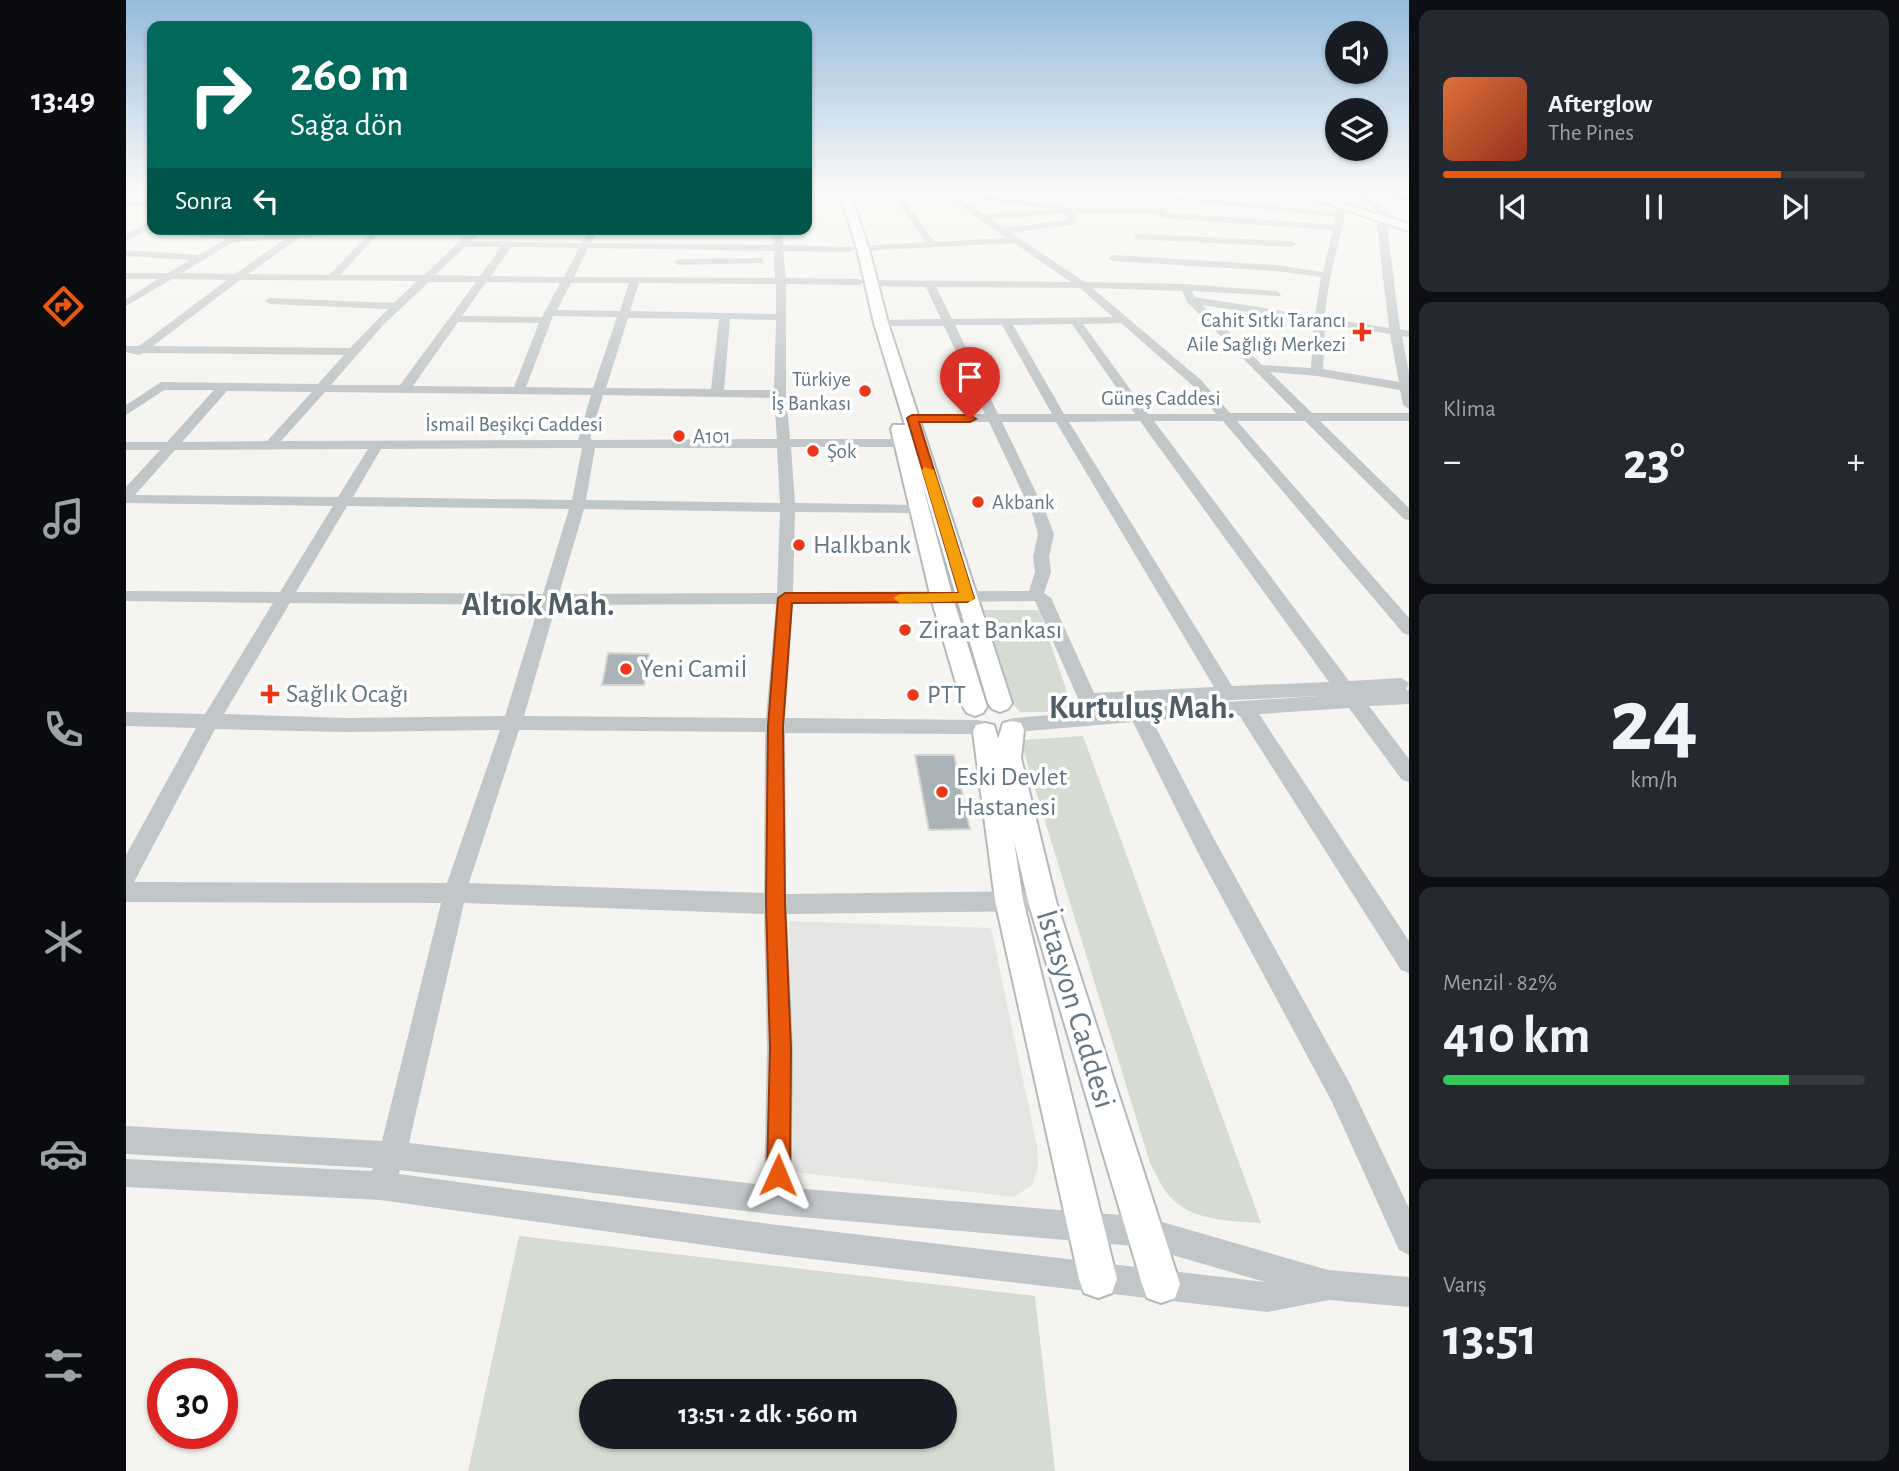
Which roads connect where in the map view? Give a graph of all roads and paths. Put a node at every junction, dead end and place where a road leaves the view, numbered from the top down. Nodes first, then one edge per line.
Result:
1 (195, 262) edge
2 (259, 262) edge
3 (347, 262) edge
4 (443, 262) edge
5 (492, 262) edge
6 (577, 262) edge
7 (679, 262) joint
8 (683, 262) edge
9 (779, 262) edge
10 (859, 262) edge
11 (1052, 262) edge
12 (1126, 262) edge
13 (1329, 262) edge
14 (1386, 262) edge
15 (1325, 275) junction
16 (126, 276) edge
17 (170, 277) junction
18 (237, 277) junction
19 (332, 277) junction
20 (426, 278) junction
21 (483, 279) junction
22 (567, 280) junction
23 (635, 281) junction
24 (678, 281) junction
25 (781, 281) junction
26 (1086, 281) junction
27 (865, 283) junction
28 (929, 283) junction
29 (1185, 287) junction
30 (126, 288) edge
31 (148, 290) junction
32 (1276, 294) dead end
33 (1191, 300) junction
34 (271, 302) dead end
35 (126, 303) edge
36 (398, 306) junction
37 (622, 315) junction
38 (548, 316) junction
39 (724, 316) junction
40 (782, 317) junction
41 (455, 319) junction
42 (1126, 320) junction
43 (1321, 320) junction
44 (1075, 321) junction
45 (946, 322) junction
46 (1006, 322) junction
47 (881, 323) junction
48 (1395, 331) junction
49 (1409, 334) edge
50 (126, 349) edge
51 (141, 349) junction
52 (354, 352) junction
53 (126, 361) edge
54 (1258, 368) junction
55 (1317, 372) junction
56 (1405, 387) junction
57 (223, 388) junction
58 (318, 389) junction
59 (404, 389) junction
60 (519, 390) junction
61 (599, 391) junction
62 (717, 393) junction
63 (780, 394) junction
64 (1409, 405) edge
65 (126, 411) edge
66 (1307, 415) junction
67 (1226, 417) junction
68 (1409, 417) edge
69 (912, 418) junction
70 (1058, 418) junction
71 (1145, 418) junction
72 (993, 419) junction
73 (903, 443) junction
74 (784, 444) junction
75 (271, 445) junction
76 (377, 445) junction
77 (589, 445) junction
78 (126, 446) edge
79 (168, 446) junction
80 (1390, 496) junction
81 (1409, 496) edge
82 (126, 497) edge
83 (342, 503) junction
84 (578, 505) junction
85 (788, 506) junction
86 (919, 509) junction
87 (1409, 516) edge
88 (126, 596) edge
89 (1035, 596) junction
90 (286, 598) junction
91 (785, 598) junction
92 (942, 598) junction
93 (967, 598) junction
94 (548, 600) junction
95 (1409, 629) edge
96 (1409, 684) edge
97 (1227, 694) junction
98 (1349, 694) junction
99 (1409, 697) edge
100 (1087, 700) junction
101 (1245, 708) junction
102 (1139, 714) junction
103 (1096, 718) junction
104 (126, 719) edge
105 (210, 721) junction
106 (994, 721) junction
107 (512, 723) junction
108 (775, 726) junction
109 (1409, 774) edge
110 (126, 876) edge
111 (126, 892) edge
112 (455, 893) junction
113 (1009, 900) junction
114 (1042, 901) junction
115 (775, 904) junction
116 (1409, 962) edge
117 (126, 1140) edge
118 (391, 1155) junction
119 (126, 1173) edge
120 (380, 1186) junction
121 (778, 1201) junction
122 (1087, 1226) junction
123 (1145, 1232) junction
124 (1409, 1240) edge
125 (1098, 1279) junction
126 (1161, 1284) junction
127 (1329, 1285) junction
128 (1409, 1292) edge

1 - 17 street
2 - 18 street
3 - 19 street
4 - 20 street
5 - 21 street
6 - 22 street
7 - 8 street
7 - 24 street
9 - 25 street
10 - 27 main road, İstasyon Caddesi
11 - 26 street
12 - 15 street
13 - 15 street
14 - 48 street
15 - 43 street
16 - 17 street
17 - 18 street
17 - 31 street
18 - 19 street
18 - 51 street
19 - 20 street
20 - 21 street
20 - 36 street
21 - 22 street
21 - 41 street
22 - 23 street
22 - 38 street
23 - 24 street
23 - 37 street
24 - 25 street
25 - 27 street
25 - 40 street
26 - 28 street
26 - 29 street
26 - 42 street
27 - 28 street
27 - 47 main road, İstasyon Caddesi
27 - 73 main road, İstasyon Caddesi
28 - 45 street
29 - 32 street
29 - 33 street
30 - 31 street
31 - 35 street
33 - 43 street
33 - 54 street
34 - 36 street
36 - 52 street
37 - 38 street
37 - 39 street
37 - 61 street
38 - 41 street
38 - 60 street
39 - 40 street
39 - 62 street
40 - 63 street
41 - 59 street
42 - 44 street
42 - 67 street
43 - 48 street
43 - 55 street
44 - 46 street
44 - 71 street
45 - 46 street
45 - 47 street
45 - 72 street
46 - 70 street
47 - 69 main road, İstasyon Caddesi
48 - 49 street
48 - 56 street
50 - 51 street
51 - 52 street
51 - 53 street
52 - 58 street
54 - 55 street
54 - 66 street
55 - 56 street
56 - 64 street
57 - 58 street
57 - 65 street
57 - 79 street
58 - 59 street
58 - 75 street
59 - 60 street
60 - 61 street
61 - 62 street
61 - 77 street
62 - 63 street
63 - 74 street
66 - 67 street, Güneş Caddesi
66 - 68 street, Güneş Caddesi
66 - 80 street
67 - 71 street, Güneş Caddesi
67 - 95 street
69 - 72 street, Güneş Caddesi
69 - 93 main road, İstasyon Caddesi
70 - 71 street, Güneş Caddesi
70 - 72 street, Güneş Caddesi
70 - 97 street
71 - 98 street
72 - 89 street
73 - 74 street, İsmail Beşikçi Caddesi
73 - 86 main road, İstasyon Caddesi
74 - 77 street, İsmail Beşikçi Caddesi
74 - 85 street
75 - 76 street, İsmail Beşikçi Caddesi
75 - 79 street, İsmail Beşikçi Caddesi
76 - 77 street, İsmail Beşikçi Caddesi
76 - 83 street
77 - 84 street
78 - 79 street, İsmail Beşikçi Caddesi
79 - 82 street
80 - 81 street
80 - 87 street
82 - 83 street
83 - 84 street
83 - 90 street
84 - 85 street
84 - 94 street
85 - 86 street
85 - 91 street
86 - 92 main road, İstasyon Caddesi
88 - 90 street
89 - 93 street
89 - 100 street
90 - 94 street
90 - 105 street
91 - 92 street
91 - 94 street
91 - 108 street
92 - 93 street
92 - 106 main road, İstasyon Caddesi
93 - 106 main road, İstasyon Caddesi
94 - 107 street
96 - 98 street
97 - 98 street
97 - 100 street
98 - 99 street
98 - 101 street
98 - 109 street
100 - 103 street
101 - 102 street
101 - 116 street
102 - 103 street
102 - 124 street
103 - 106 street
104 - 105 street
105 - 107 street
105 - 110 street
106 - 108 street
106 - 113 main road, İstasyon Caddesi
106 - 114 main road, İstasyon Caddesi
107 - 108 street
107 - 112 street
108 - 115 street
111 - 112 street
112 - 115 street
112 - 118 street
113 - 114 street
113 - 115 street
113 - 122 main road, İstasyon Caddesi
114 - 123 main road, İstasyon Caddesi
115 - 121 street
117 - 118 street
118 - 120 street
118 - 121 street
119 - 120 street
120 - 125 street
121 - 122 street
122 - 123 street
122 - 125 main road, İstasyon Caddesi
123 - 126 main road, İstasyon Caddesi
123 - 127 street
125 - 126 street
126 - 127 street
127 - 128 street

